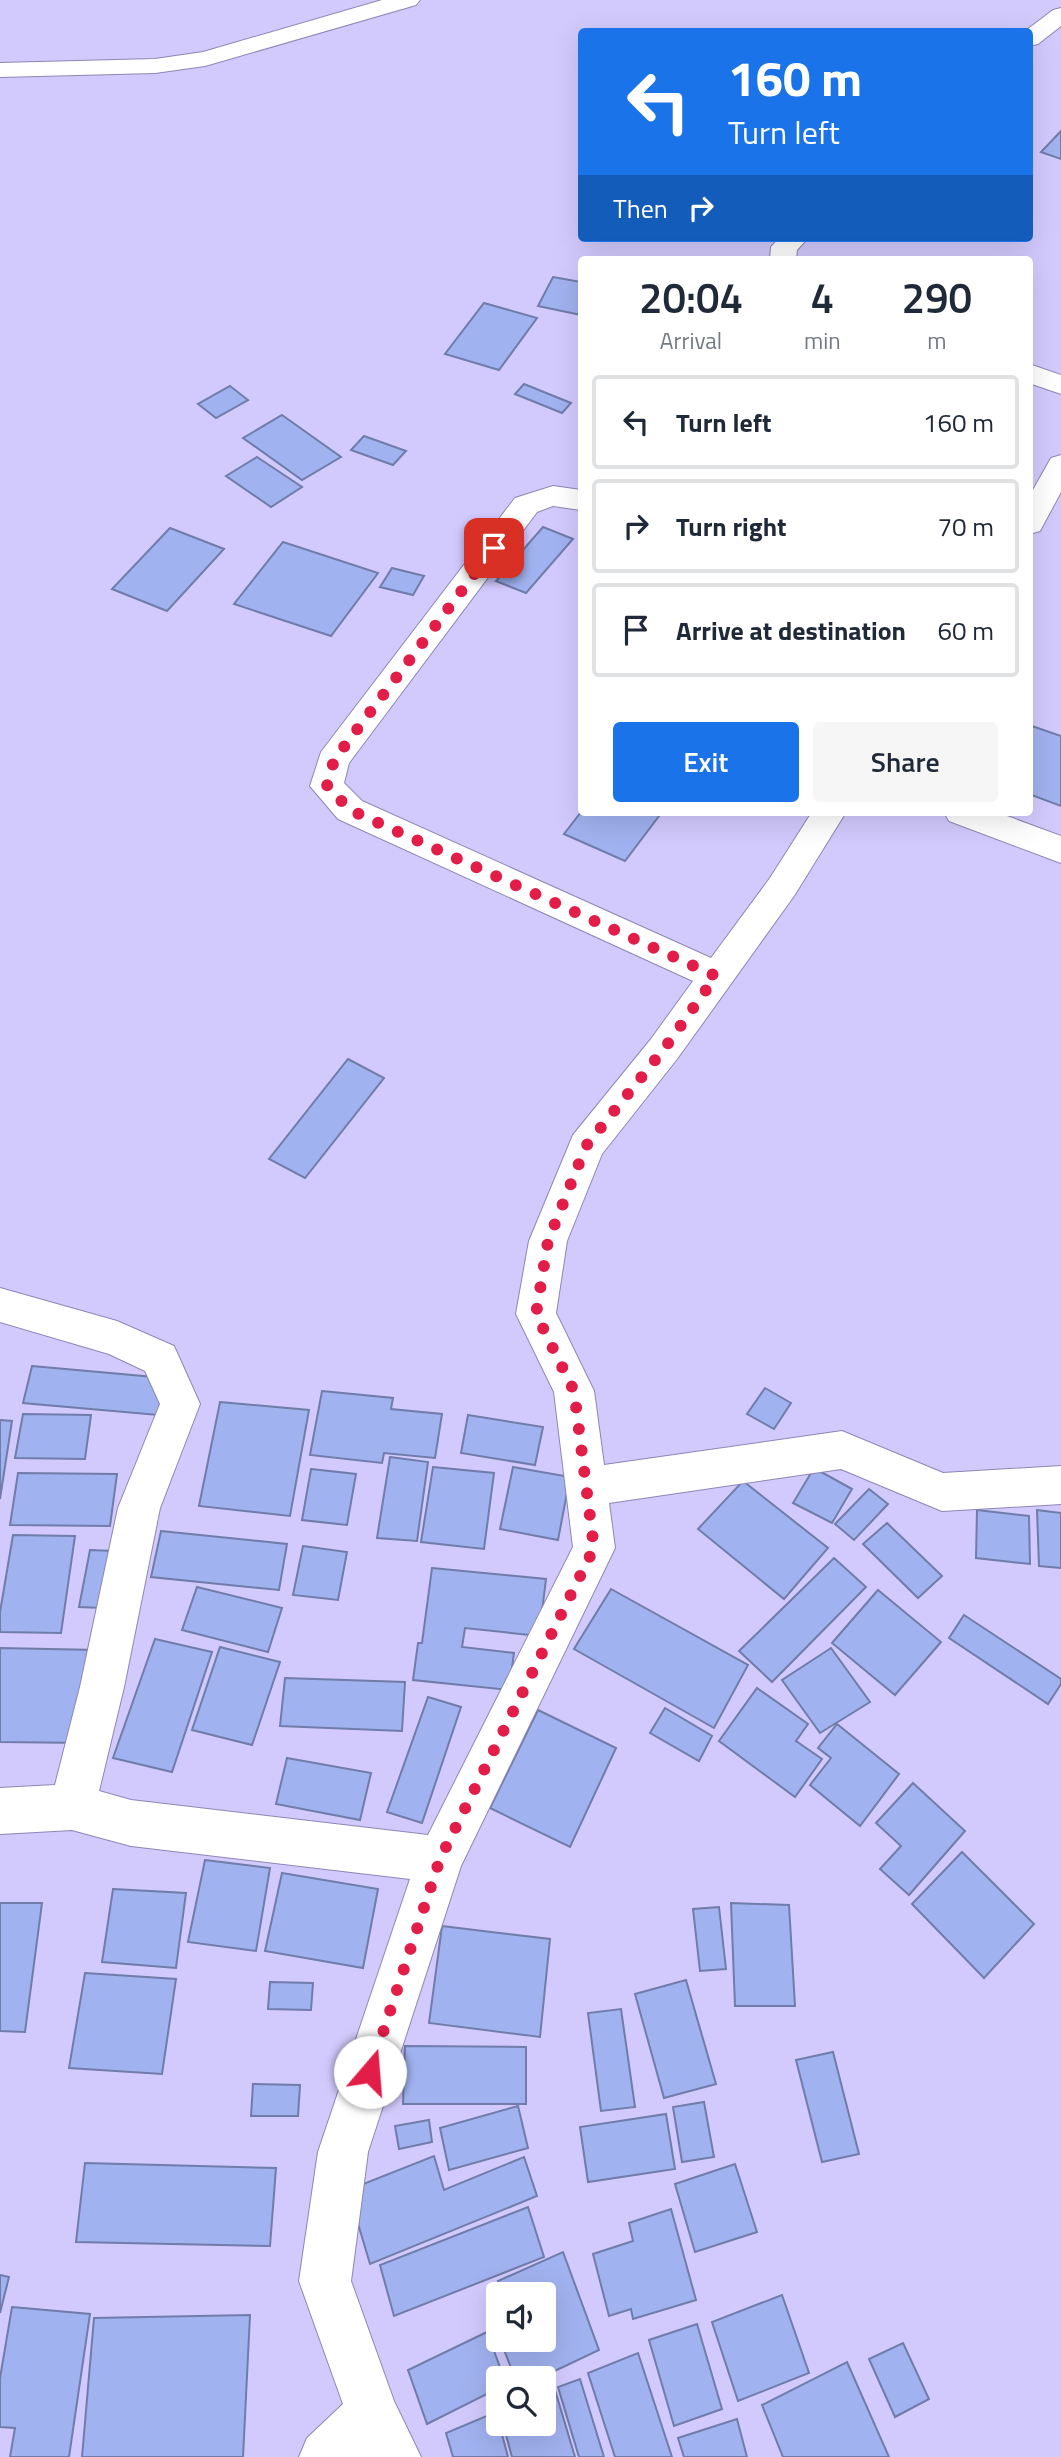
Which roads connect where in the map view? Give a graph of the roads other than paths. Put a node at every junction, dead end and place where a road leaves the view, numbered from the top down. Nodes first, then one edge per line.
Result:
1 (408, 0) edge
2 (1061, 15) edge
3 (1033, 36) edge
4 (0, 70) edge
5 (1033, 374) edge
6 (1061, 385) edge
7 (1061, 465) edge
8 (578, 499) edge
9 (1033, 517) edge
10 (826, 816) edge
11 (972, 816) edge
12 (1061, 850) edge
13 (716, 976) junction
14 (0, 1305) edge
15 (1061, 1485) edge
16 (586, 1488) junction
17 (72, 1807) junction
18 (0, 1811) edge
19 (440, 1859) junction
20 (383, 2435) edge
21 (326, 2457) edge

1 - 4 street
2 - 3 street
5 - 6 street
7 - 9 street
8 - 13 street
10 - 13 street
11 - 12 street
13 - 16 street
14 - 17 street
15 - 16 street
16 - 19 street
17 - 18 street
17 - 19 street
19 - 20 street
20 - 21 street

